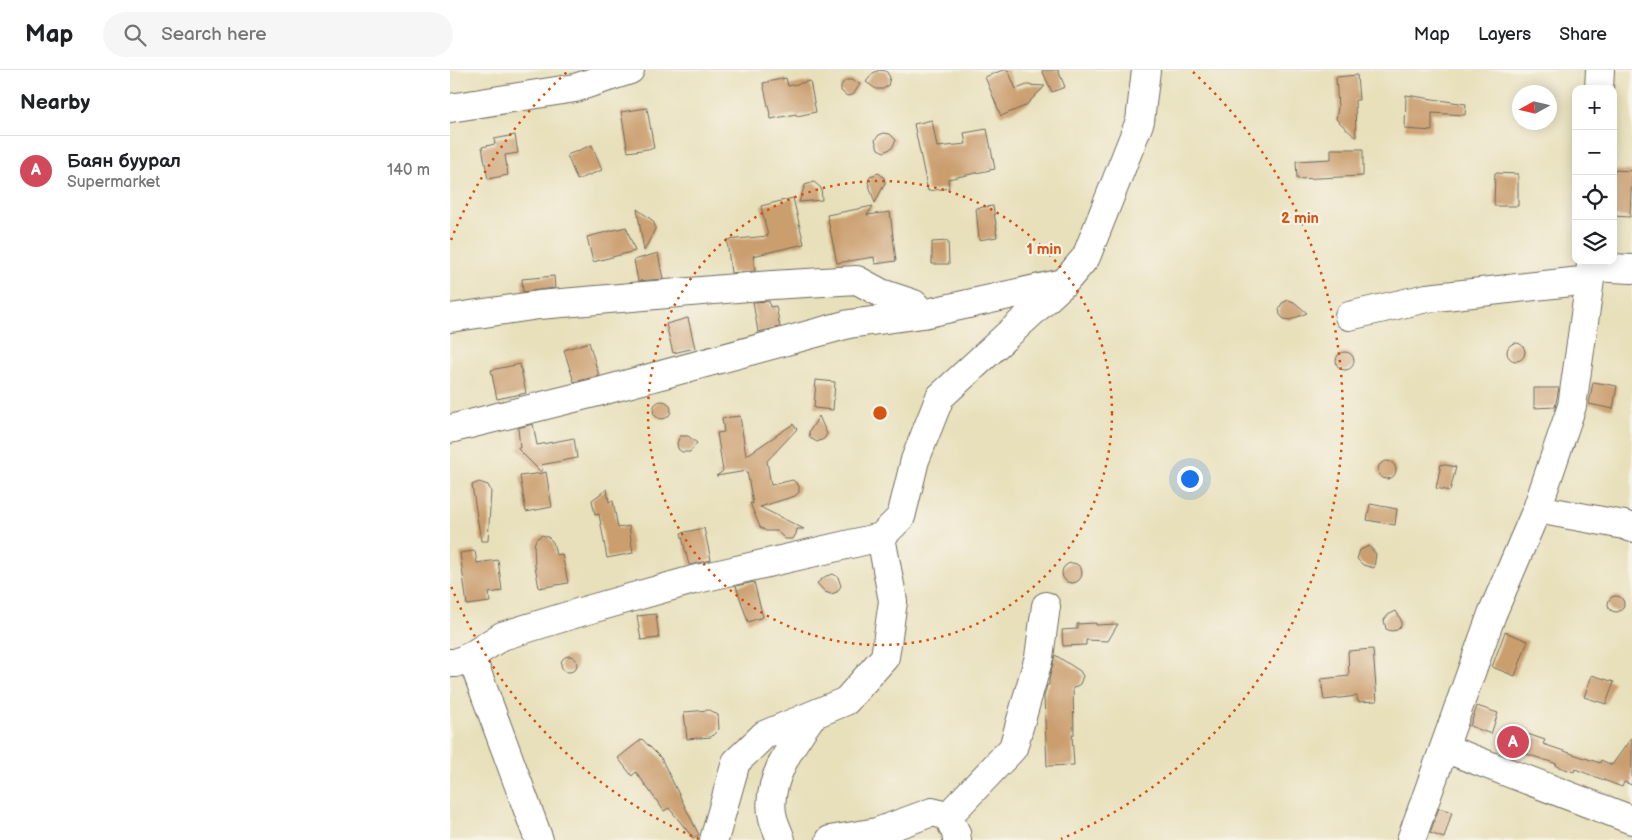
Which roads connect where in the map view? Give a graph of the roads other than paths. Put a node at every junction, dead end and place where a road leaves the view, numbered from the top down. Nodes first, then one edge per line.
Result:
1 (630, 70) edge
2 (1146, 70) edge
3 (1600, 70) edge
4 (1599, 85) edge
5 (450, 108) edge
6 (1591, 269) edge
7 (1632, 269) edge
8 (1064, 283) junction
9 (923, 314) junction
10 (1349, 316) dead end
11 (450, 318) edge
12 (450, 429) edge
13 (1537, 509) junction
14 (1632, 528) edge
15 (881, 537) junction
16 (1046, 606) dead end
17 (460, 659) edge
18 (846, 702) junction
19 (1444, 748) junction
20 (1632, 820) edge
21 (952, 828) edge
22 (539, 840) edge
23 (714, 840) edge
24 (782, 840) edge
25 (830, 840) edge
26 (1411, 840) edge

1 - 5 street
2 - 8 street
3 - 4 street
6 - 7 street
6 - 10 street
6 - 13 street
8 - 9 street
8 - 15 street
9 - 11 street
9 - 12 street
13 - 14 street
13 - 19 street
15 - 17 street
15 - 18 street
16 - 21 street
17 - 22 street
18 - 23 street
18 - 24 street
19 - 20 street
19 - 26 street
21 - 25 street

